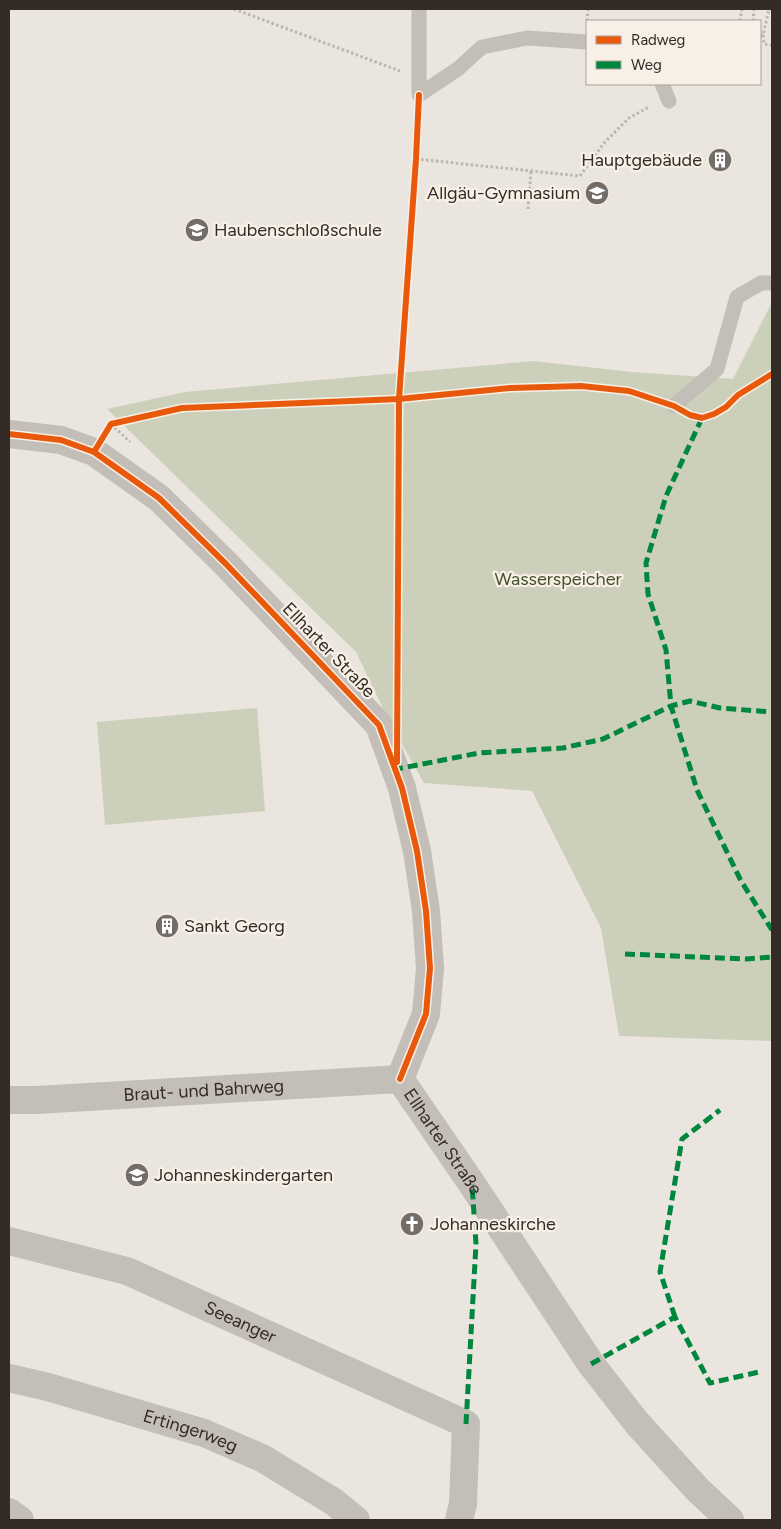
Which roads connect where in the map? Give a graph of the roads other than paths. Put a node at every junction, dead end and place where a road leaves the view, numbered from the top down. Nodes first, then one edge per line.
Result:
1 (419, 9) edge
2 (586, 42) edge
3 (662, 85) edge
4 (669, 101) road end
5 (772, 283) edge
6 (674, 406) dead end
7 (9, 434) edge
8 (400, 1079) junction
9 (9, 1100) edge
10 (9, 1241) edge
11 (9, 1378) edge
12 (9, 1512) edge
13 (20, 1520) edge
14 (356, 1520) edge
15 (459, 1520) edge
16 (730, 1520) edge

1 - 2 lane
3 - 4 lane
5 - 6 lane
7 - 8 street, Ellharter Straße
8 - 9 street, Braut- und Bahrweg
8 - 16 street, Ellharter Straße
10 - 15 street, Seeanger
11 - 14 street, Ertingerweg
12 - 13 street

